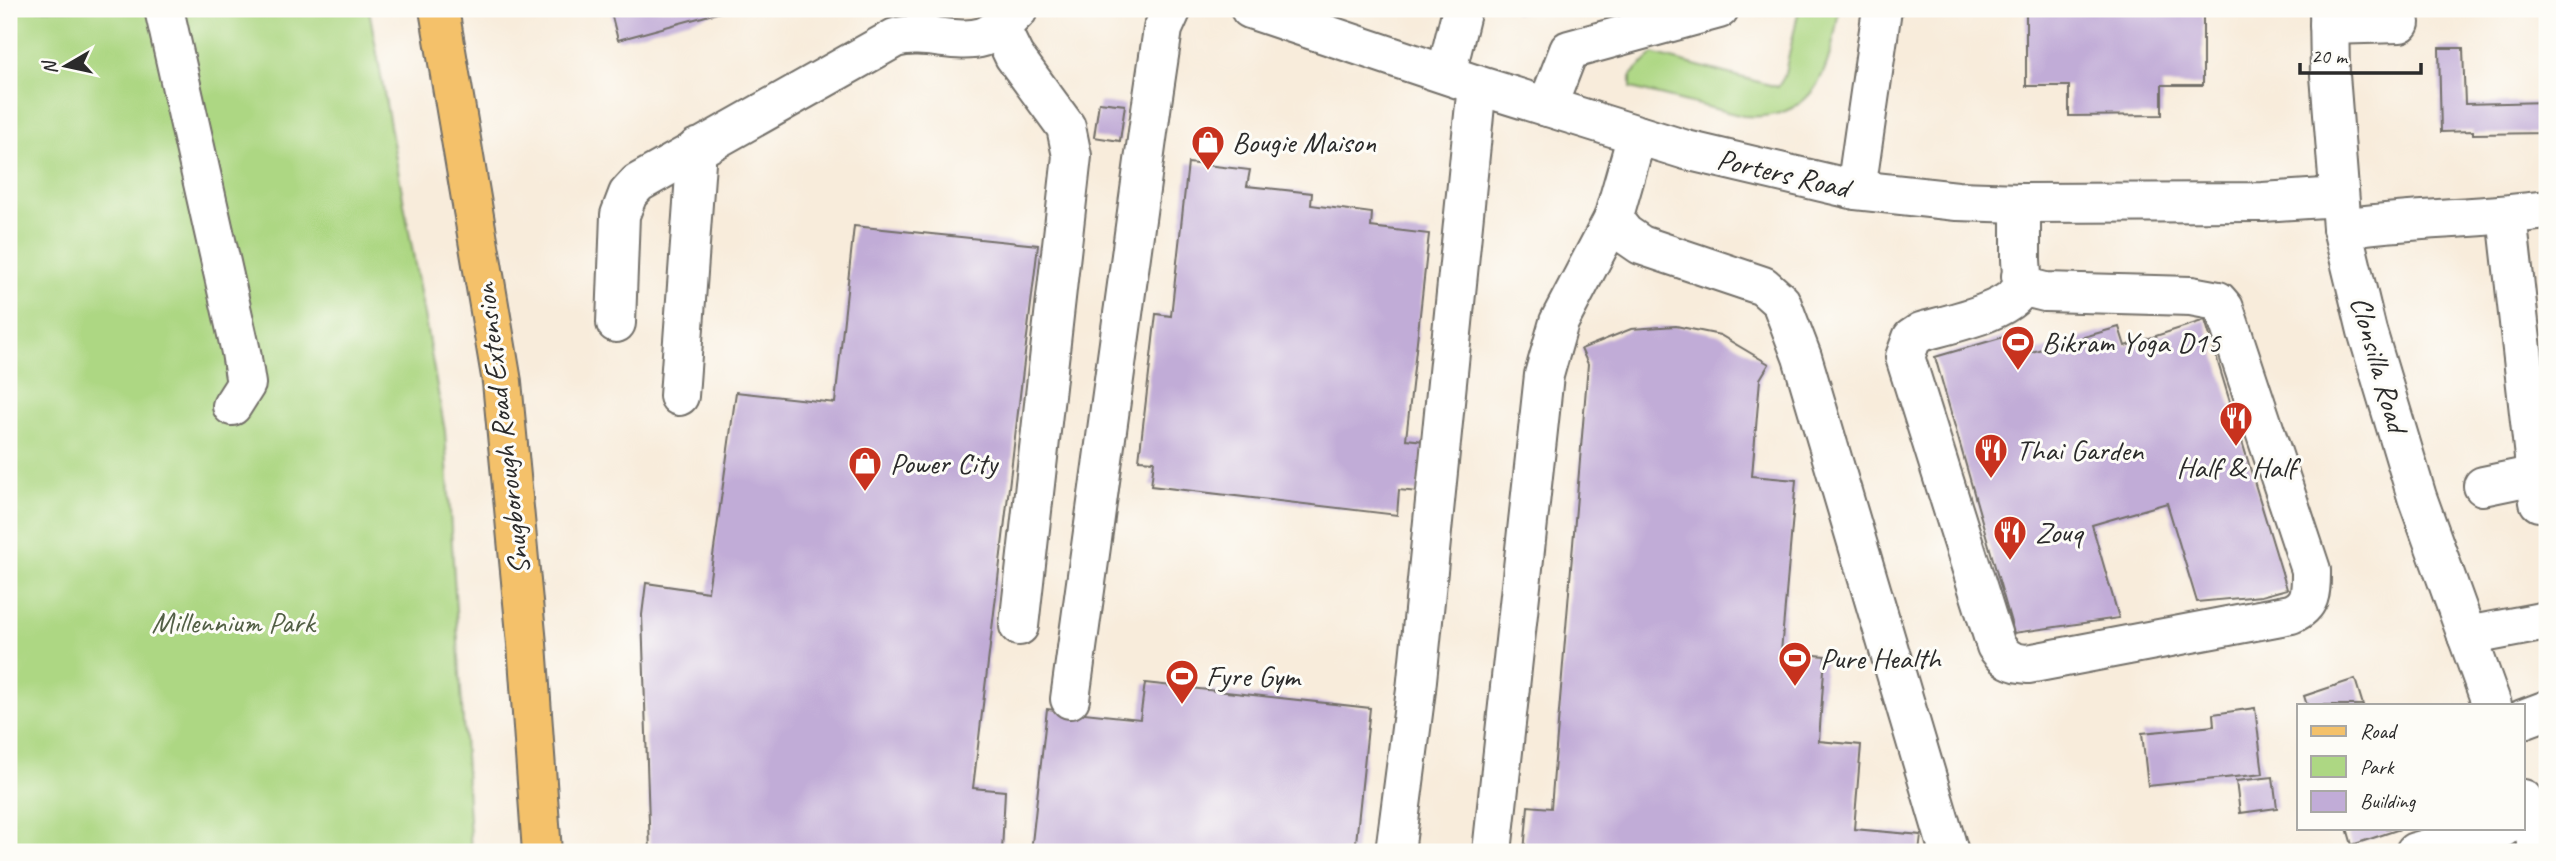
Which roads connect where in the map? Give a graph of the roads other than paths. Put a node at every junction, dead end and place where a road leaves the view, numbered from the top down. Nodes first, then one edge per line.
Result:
1 (164, 9) edge
2 (439, 9) edge
3 (1172, 9) edge
4 (1250, 9) edge
5 (1462, 9) edge
6 (1719, 9) edge
7 (1882, 9) edge
8 (2329, 17) edge
9 (1010, 18) edge
10 (2400, 23) dead end
11 (1461, 79) junction
12 (1547, 107) junction
13 (1637, 135) junction
14 (697, 148) junction
15 (1856, 190) junction
16 (2021, 203) junction
17 (2547, 210) edge
18 (2341, 213) junction
19 (2507, 215) junction
20 (1613, 219) junction
21 (2021, 275) junction
22 (616, 323) dead end
23 (679, 396) dead end
24 (232, 406) dead end
25 (2483, 486) dead end
26 (2547, 621) edge
27 (1020, 626) dead end
28 (2467, 636) junction
29 (1070, 699) dead end
30 (2492, 704) edge
31 (2547, 710) edge
32 (2524, 719) edge
33 (2500, 830) edge
34 (542, 852) edge
35 (1395, 852) edge
36 (1492, 852) edge
37 (1949, 852) edge
38 (2415, 852) edge

1 - 24 street
2 - 34 main road, Snugborough Road Extension
3 - 29 street
4 - 11 street, Porters Road
5 - 11 street
6 - 12 street
7 - 15 street
8 - 10 street
8 - 18 street, Clonsilla Road
9 - 14 street
9 - 27 street
11 - 12 street, Porters Road
11 - 35 street
12 - 13 street, Porters Road
13 - 15 street, Porters Road
13 - 20 street
14 - 22 street
14 - 23 street
15 - 16 street, Porters Road
16 - 18 street, Porters Road
16 - 21 street
17 - 19 street, Porters Road
18 - 19 street, Porters Road
18 - 28 street, Clonsilla Road
19 - 25 street
20 - 36 street
20 - 37 street
21 - 21 street
26 - 28 street
28 - 30 street, Clonsilla Road
31 - 32 street
33 - 38 street

